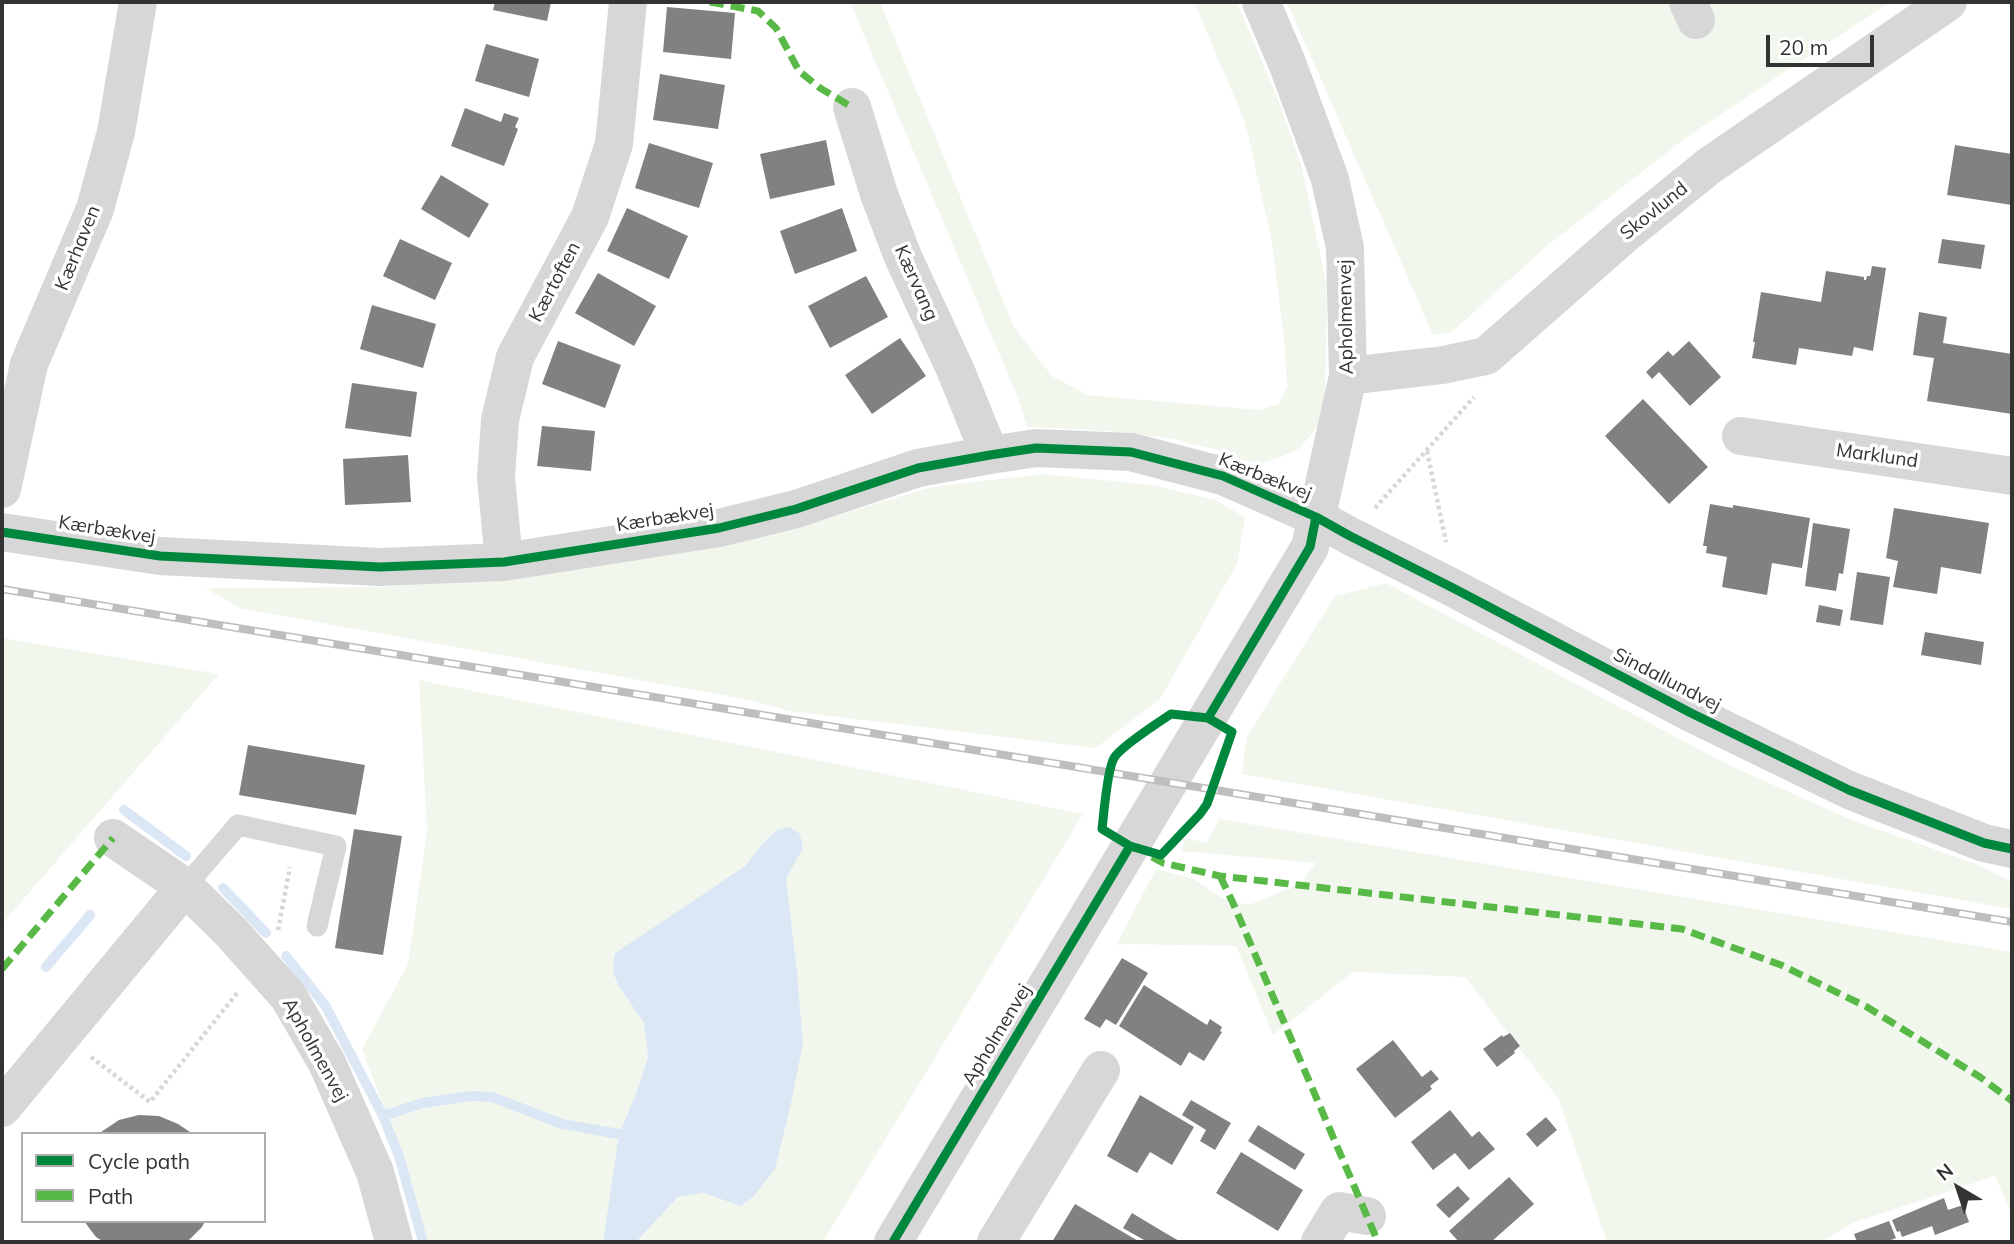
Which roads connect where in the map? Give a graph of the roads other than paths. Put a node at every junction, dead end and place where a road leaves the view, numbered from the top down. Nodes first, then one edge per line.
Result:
1 (138, 2) edge
2 (628, 2) edge
3 (1261, 2) edge
4 (1948, 2) edge
5 (852, 107) dead end
6 (1348, 376) junction
7 (1741, 436) dead end
8 (990, 455) junction
9 (2012, 476) edge
10 (2, 489) edge
11 (1316, 517) junction
12 (2, 532) edge
13 (504, 562) junction
14 (113, 838) dead end
15 (2012, 849) edge
16 (186, 887) junction
17 (317, 926) dead end
18 (1101, 1070) dead end
19 (2, 1108) edge
20 (1367, 1216) dead end
21 (394, 1242) edge
22 (893, 1242) edge
23 (996, 1242) edge
24 (1320, 1242) edge

1 - 10 street, Kærhaven
2 - 13 street, Kærtoften
3 - 6 street, Apholmenvej
4 - 6 street, Skovlund
5 - 8 street, Kærvang
6 - 11 street, Apholmenvej
7 - 9 street, Marklund
8 - 11 street, Kærbækvej
8 - 13 street, Kærbækvej
11 - 15 street, Sindallundvej
11 - 22 street, Apholmenvej
12 - 13 street, Kærbækvej
14 - 16 street, Apholmenvej
16 - 17 lane
16 - 19 street
16 - 21 street, Apholmenvej
18 - 23 street
20 - 24 street

